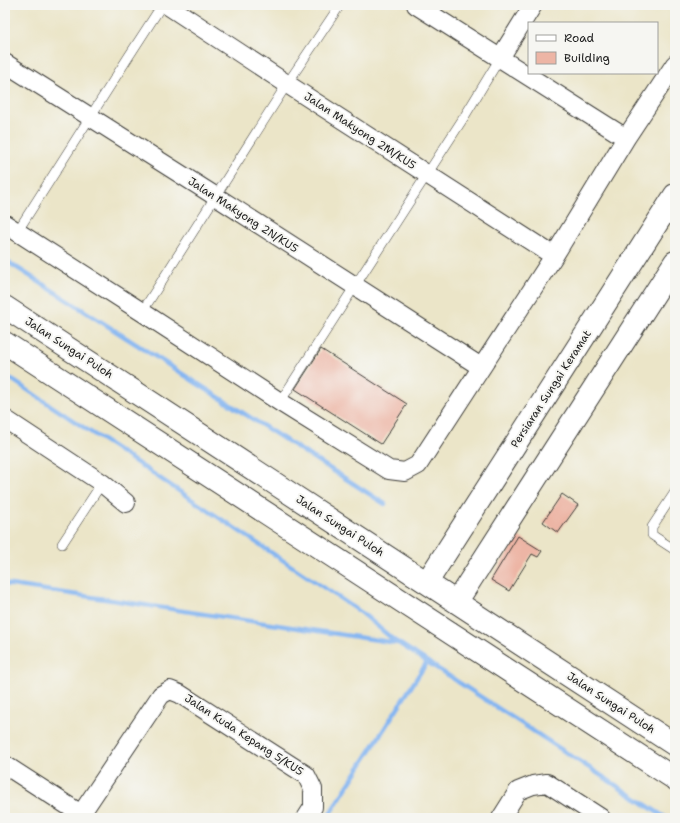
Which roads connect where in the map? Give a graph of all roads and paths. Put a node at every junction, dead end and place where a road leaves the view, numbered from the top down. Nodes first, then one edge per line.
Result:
1 (162, 5) edge
2 (167, 5) edge
3 (340, 5) edge
4 (416, 5) edge
5 (533, 5) edge
6 (500, 58) junction
7 (5, 63) edge
8 (675, 64) edge
9 (286, 84) junction
10 (90, 118) junction
11 (626, 138) junction
12 (427, 174) junction
13 (675, 195) edge
14 (215, 196) junction
15 (11, 228) edge
16 (554, 256) junction
17 (675, 262) edge
18 (354, 286) junction
19 (5, 307) edge
20 (142, 312) junction
21 (5, 343) edge
22 (481, 368) junction
23 (280, 402) junction
24 (5, 419) edge
25 (102, 483) junction
26 (675, 492) edge
27 (126, 503) dead end
28 (62, 544) dead end
29 (675, 550) edge
30 (427, 582) junction
31 (457, 602) junction
32 (675, 745) edge
33 (5, 765) edge
34 (675, 779) edge
35 (84, 816) edge
36 (306, 818) edge
37 (501, 818) edge
38 (601, 818) edge

1 - 10 lane
2 - 9 street, Jalan Makyong 2M/KU5
3 - 9 lane
4 - 6 street
5 - 6 street
6 - 11 street
6 - 12 lane
7 - 10 street, Jalan Makyong 2N/KU5
8 - 11 street
9 - 12 street, Jalan Makyong 2M/KU5
9 - 14 lane
10 - 14 street, Jalan Makyong 2N/KU5
10 - 15 lane
11 - 16 street
12 - 16 street, Jalan Makyong 2M/KU5
12 - 18 lane
13 - 30 street, Persiaran Sungai Keramat
14 - 18 street, Jalan Makyong 2N/KU5
14 - 20 lane
15 - 20 street
16 - 22 street
17 - 31 street
18 - 22 street, Jalan Makyong 2N/KU5
18 - 23 lane
19 - 30 street, Jalan Sungai Puloh
20 - 23 street
21 - 34 street
22 - 23 street
24 - 25 street
25 - 27 street
25 - 28 lane
26 - 29 lane
30 - 31 street, Jalan Sungai Puloh
31 - 32 street, Jalan Sungai Puloh
33 - 35 street
35 - 36 street, Jalan Kuda Kepang 5/KU5
37 - 38 street

